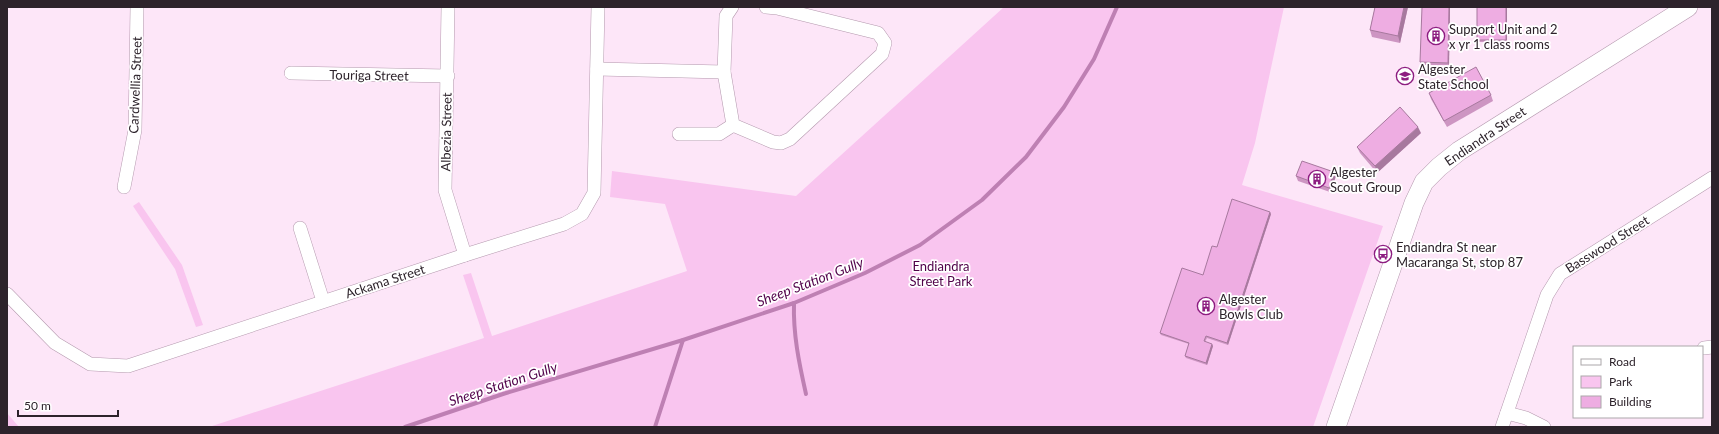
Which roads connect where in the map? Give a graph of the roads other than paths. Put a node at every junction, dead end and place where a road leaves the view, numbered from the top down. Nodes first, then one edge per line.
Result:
1 (137, 7) edge
2 (448, 7) edge
3 (598, 7) edge
4 (732, 7) edge
5 (766, 7) edge
6 (1688, 7) edge
7 (597, 69) junction
8 (724, 72) junction
9 (291, 73) dead end
10 (448, 76) junction
11 (733, 124) junction
12 (679, 134) dead end
13 (1712, 178) edge
14 (124, 187) dead end
15 (300, 228) dead end
16 (465, 255) junction
17 (7, 294) edge
18 (323, 301) junction
19 (1507, 413) junction
20 (1336, 427) edge
21 (1502, 427) edge
22 (1544, 427) edge

1 - 14 street, Cardwellia Street
2 - 10 street, Albezia Street
3 - 7 street, Ackama Street
4 - 8 street
5 - 11 street
6 - 20 street, Endiandra Street
7 - 8 street
7 - 16 street, Ackama Street
8 - 11 street
9 - 10 street, Touriga Street
10 - 16 street, Albezia Street
11 - 12 street
13 - 19 street, Basswood Street
15 - 18 street
16 - 18 street, Ackama Street
17 - 18 street, Ackama Street
19 - 21 street, Basswood Street
19 - 22 street

